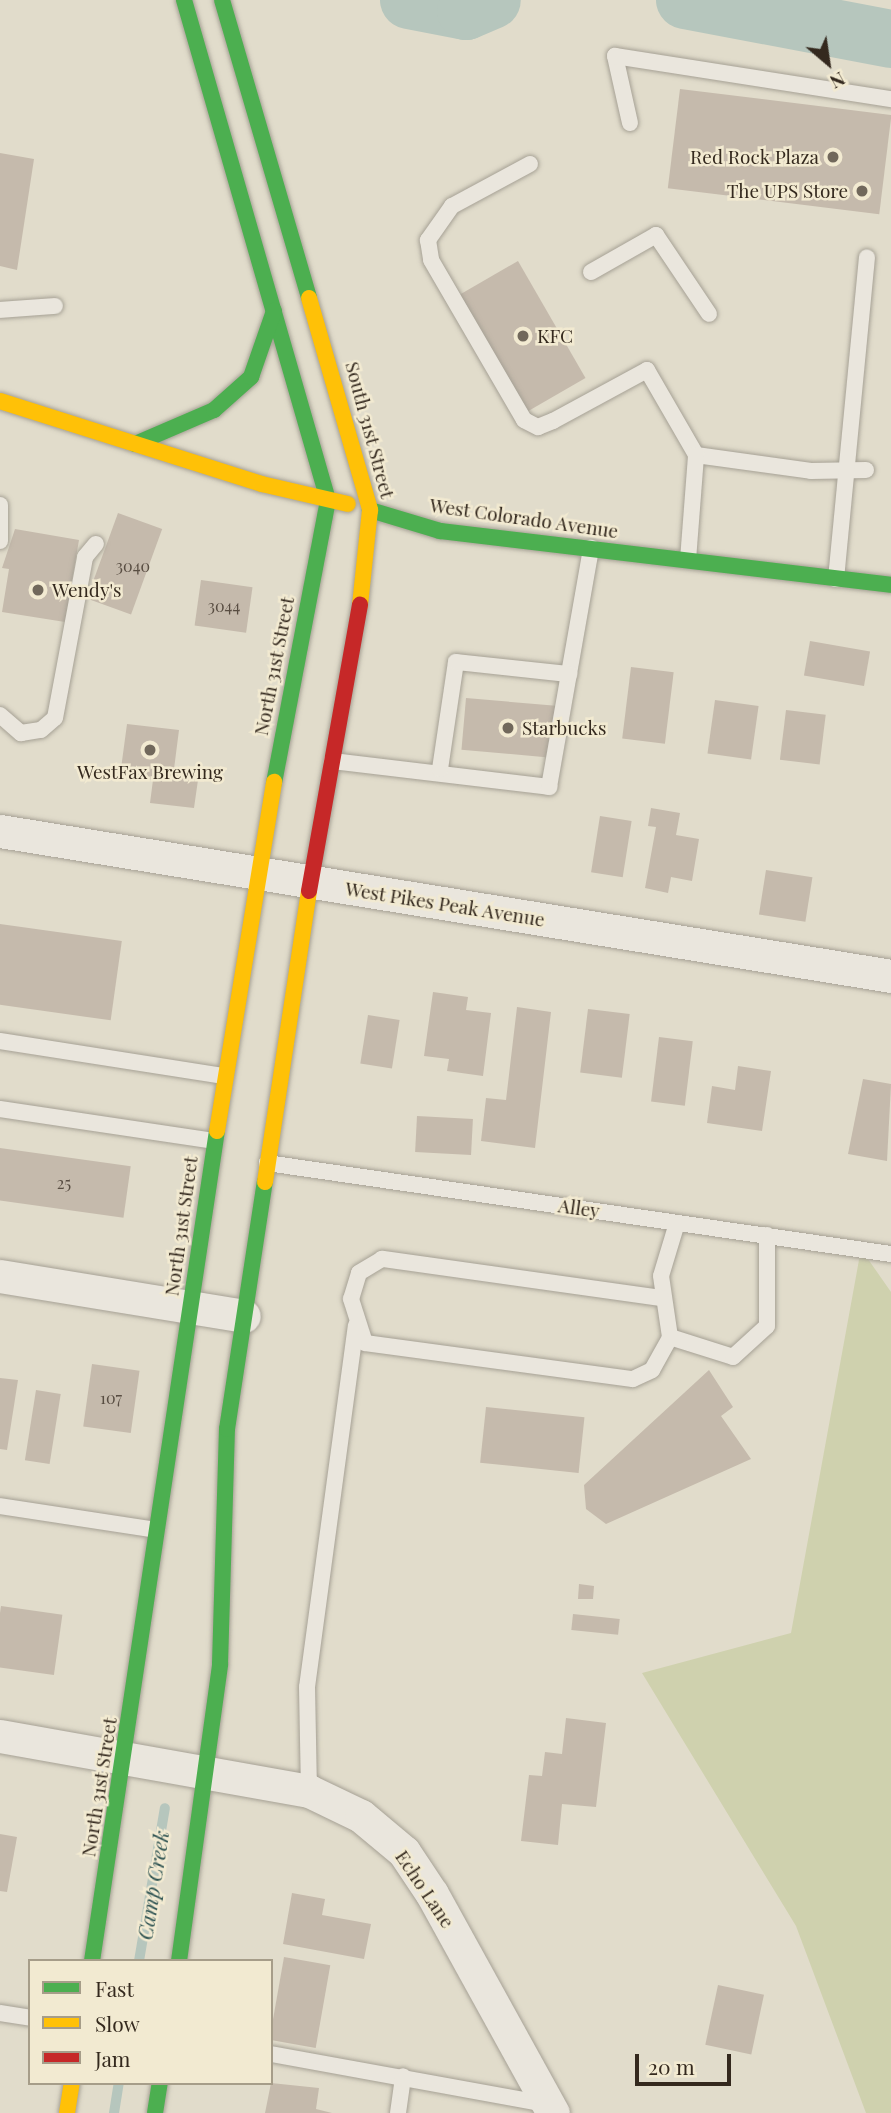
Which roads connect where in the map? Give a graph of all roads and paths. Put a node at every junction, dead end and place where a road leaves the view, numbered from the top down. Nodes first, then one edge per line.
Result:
1 (223, 2) edge
2 (186, 6) edge
3 (891, 99) edge
4 (630, 124) dead end
5 (530, 164) dead end
6 (867, 257) dead end
7 (591, 272) dead end
8 (55, 306) dead end
9 (0, 310) edge
10 (274, 311) junction
11 (709, 314) dead end
12 (0, 401) edge
13 (135, 444) junction
14 (696, 455) junction
15 (847, 470) junction
16 (866, 470) dead end
17 (328, 500) junction
18 (0, 505) edge
19 (370, 510) junction
20 (0, 541) edge
21 (96, 544) dead end
22 (591, 548) junction
23 (688, 560) junction
24 (836, 579) junction
25 (891, 585) edge
26 (569, 674) junction
27 (0, 715) edge
28 (332, 761) junction
29 (440, 769) junction
30 (0, 831) edge
31 (256, 873) junction
32 (310, 881) junction
33 (891, 976) edge
34 (0, 1041) edge
35 (224, 1076) junction
36 (0, 1109) edge
37 (214, 1141) junction
38 (267, 1163) junction
39 (677, 1223) junction
40 (767, 1236) junction
41 (891, 1254) edge
42 (0, 1276) edge
43 (661, 1298) junction
44 (190, 1307) junction
45 (244, 1315) junction
46 (356, 1325) junction
47 (670, 1337) junction
48 (0, 1506) edge
49 (156, 1530) junction
50 (0, 1736) edge
51 (126, 1756) junction
52 (209, 1774) junction
53 (309, 1791) junction
54 (92, 1959) edge
55 (179, 1959) edge
56 (0, 2013) edge
57 (28, 2018) edge
58 (273, 2054) edge
59 (402, 2076) junction
60 (72, 2085) edge
61 (160, 2085) edge
62 (552, 2109) edge
63 (67, 2113) edge
64 (155, 2113) edge
65 (398, 2113) edge

1 - 19 main road, South 31st Street
2 - 10 main road
3 - 4 lane
5 - 14 lane
6 - 15 lane
7 - 11 lane
8 - 9 lane
10 - 13 main road
10 - 17 main road
12 - 13 main road, West Colorado Avenue
13 - 17 main road, West Colorado Avenue
14 - 15 lane
14 - 23 lane
15 - 16 lane
15 - 24 lane
17 - 19 main road, West Colorado Avenue
17 - 31 main road, North 31st Street
18 - 20 lane
19 - 22 main road, West Colorado Avenue
19 - 28 main road, South 31st Street
21 - 27 lane
22 - 23 main road, West Colorado Avenue
22 - 26 lane
23 - 24 main road, West Colorado Avenue
24 - 25 main road, West Colorado Avenue
26 - 29 lane
26 - 29 lane
28 - 29 lane
28 - 32 main road, South 31st Street
30 - 31 street, West Pikes Peak Avenue
31 - 32 street, West Pikes Peak Avenue
31 - 35 main road, North 31st Street
32 - 33 street, West Pikes Peak Avenue
32 - 38 main road
34 - 35 lane
35 - 37 main road, North 31st Street
36 - 37 lane
37 - 44 main road, North 31st Street
38 - 39 lane, Alley
38 - 45 main road
39 - 40 lane, Alley
39 - 43 lane
40 - 41 lane, Alley
40 - 47 lane
42 - 44 street
43 - 46 lane
43 - 47 lane
44 - 45 street
44 - 49 main road, North 31st Street
45 - 52 main road
46 - 47 lane
46 - 53 lane
48 - 49 lane
49 - 51 main road, North 31st Street
50 - 51 street, Echo Lane
51 - 52 street, Echo Lane
51 - 54 main road, North 31st Street
52 - 53 street, Echo Lane
52 - 55 main road
53 - 62 street, Echo Lane
56 - 57 lane
58 - 59 lane
59 - 62 lane
59 - 65 lane
60 - 63 main road
61 - 64 main road

